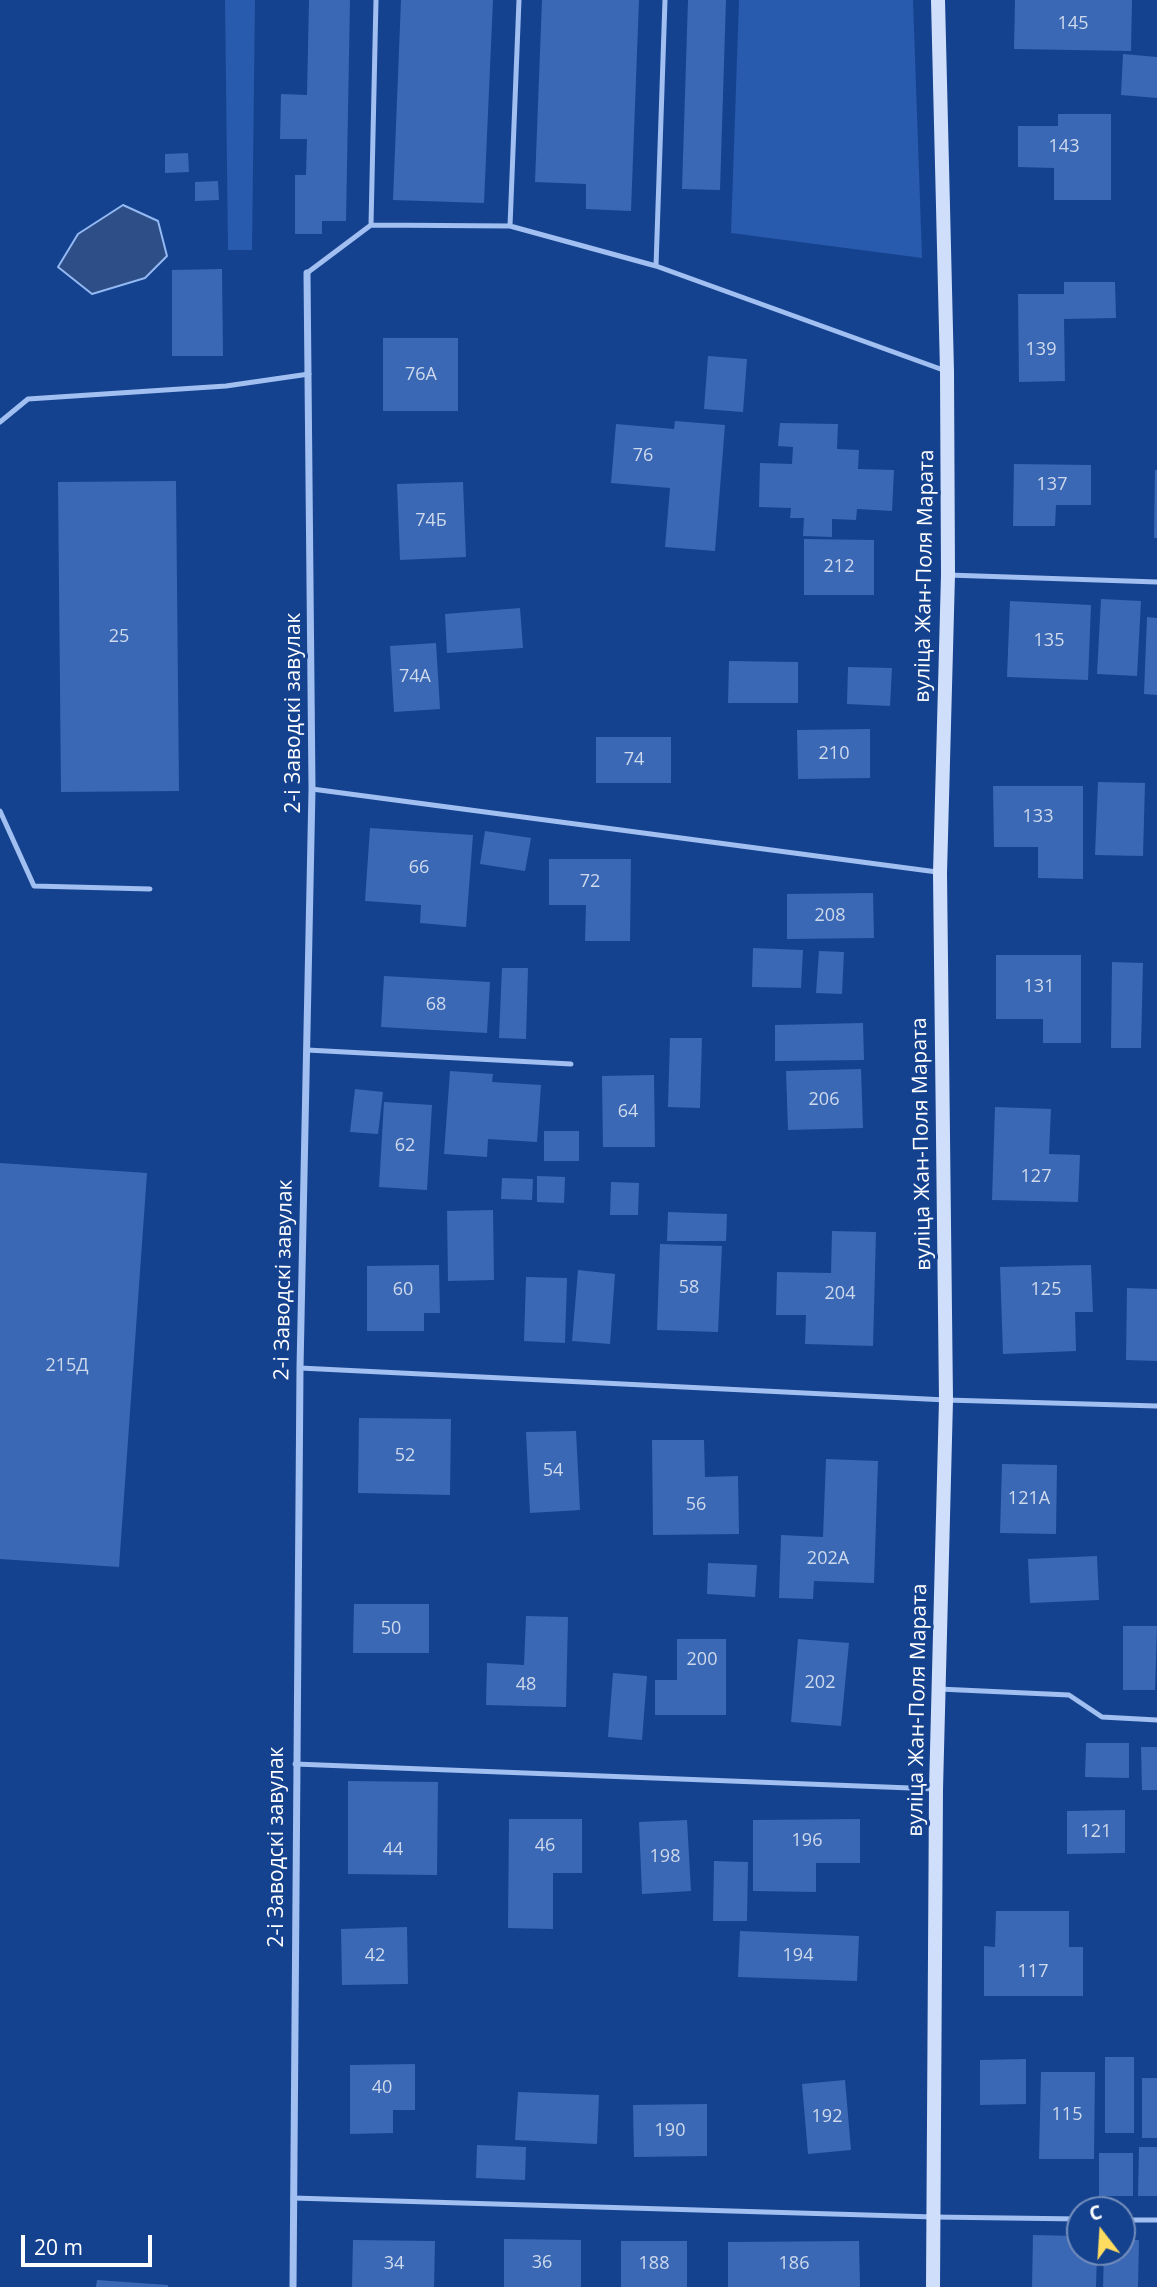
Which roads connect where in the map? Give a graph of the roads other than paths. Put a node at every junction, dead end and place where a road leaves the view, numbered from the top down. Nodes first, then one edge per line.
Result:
1 (376, 0) edge
2 (519, 0) edge
3 (665, 0) edge
4 (939, 0) edge
5 (371, 225) junction
6 (510, 226) junction
7 (656, 266) junction
8 (307, 273) joint
9 (947, 371) junction
10 (309, 374) junction
11 (0, 422) edge
12 (948, 575) junction
13 (1157, 582) edge
14 (312, 789) junction
15 (0, 811) edge
16 (940, 873) junction
17 (150, 889) dead end
18 (307, 1049) junction
19 (571, 1064) dead end
20 (300, 1368) junction
21 (946, 1400) junction
22 (1157, 1406) edge
23 (939, 1689) junction
24 (1157, 1720) edge
25 (295, 1763) junction
26 (936, 1789) junction
27 (293, 2198) junction
28 (934, 2217) junction
29 (1066, 2219) edge
30 (1136, 2220) edge
31 (1157, 2220) edge
32 (293, 2287) edge
33 (933, 2287) edge

1 - 5 lane
2 - 6 lane
3 - 7 lane
4 - 9 street, вуліца Жан-Поля Марата
5 - 6 lane
5 - 8 lane
6 - 7 lane
7 - 9 lane
8 - 10 street, 2-і Заводскі завулак
9 - 12 street, вуліца Жан-Поля Марата
10 - 11 lane
10 - 14 street, 2-і Заводскі завулак
12 - 13 lane
12 - 16 street, вуліца Жан-Поля Марата
14 - 16 lane
14 - 18 street, 2-і Заводскі завулак
15 - 17 lane
16 - 21 street, вуліца Жан-Поля Марата
18 - 19 lane
18 - 20 street, 2-і Заводскі завулак
20 - 21 lane
20 - 25 street, 2-і Заводскі завулак
21 - 22 lane
21 - 23 street, вуліца Жан-Поля Марата
23 - 24 lane
23 - 26 street, вуліца Жан-Поля Марата
25 - 26 lane
25 - 27 street, 2-і Заводскі завулак
26 - 28 street, вуліца Жан-Поля Марата
27 - 28 lane
27 - 32 street, 2-і Заводскі завулак
28 - 29 lane
28 - 33 street, вуліца Жан-Поля Марата
30 - 31 lane

